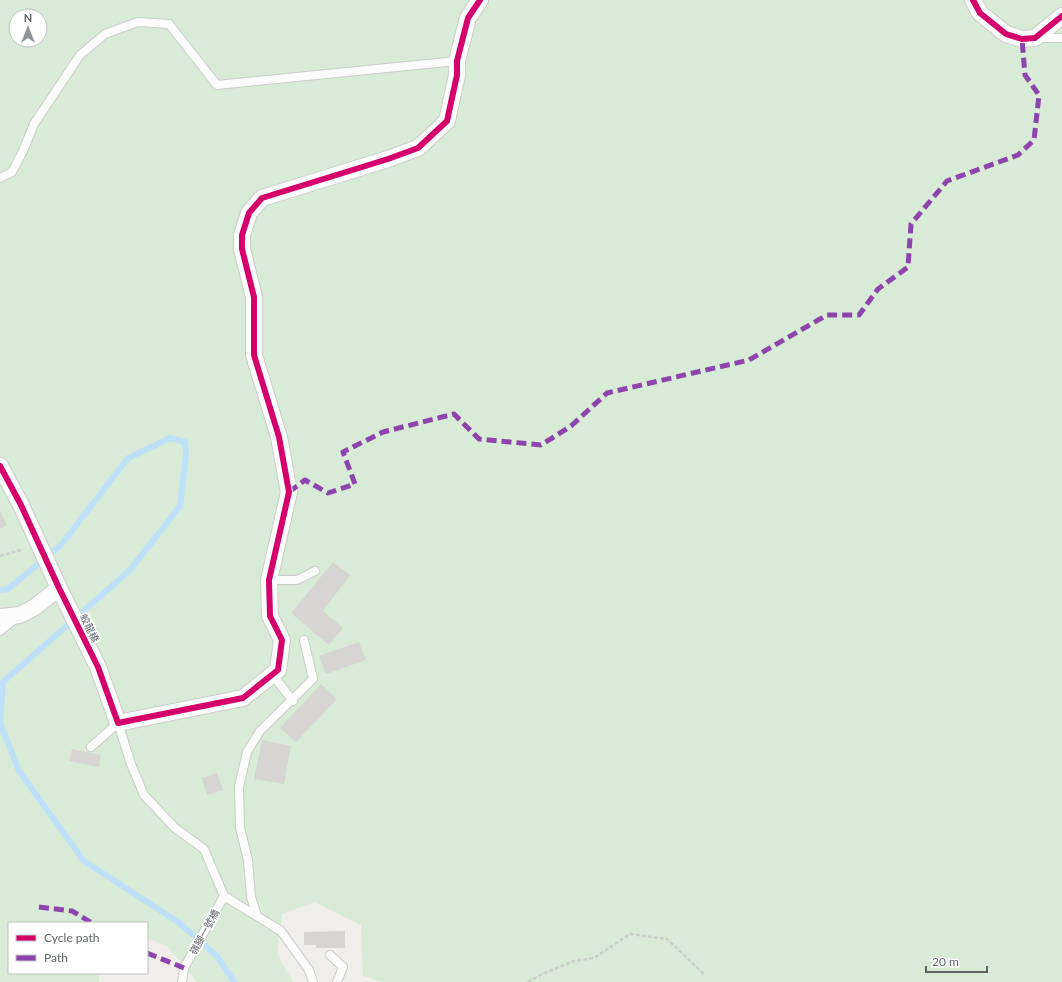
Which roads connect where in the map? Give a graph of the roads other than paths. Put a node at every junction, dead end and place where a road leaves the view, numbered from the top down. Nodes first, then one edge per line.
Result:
1 (480, 0) edge
2 (973, 0) edge
3 (1062, 16) edge
4 (1036, 38) junction
5 (1062, 38) edge
6 (457, 61) junction
7 (0, 178) edge
8 (0, 466) edge
9 (315, 571) dead end
10 (269, 580) junction
11 (59, 588) junction
12 (20, 615) junction
13 (0, 617) edge
14 (0, 630) edge
15 (304, 640) dead end
16 (272, 674) junction
17 (293, 701) junction
18 (118, 723) junction
19 (91, 747) dead end
20 (224, 896) junction
21 (257, 916) junction
22 (330, 955) dead end
23 (182, 982) edge
24 (313, 982) edge
25 (337, 982) edge

1 - 6 street
2 - 4 street
3 - 4 street
4 - 5 lane
6 - 7 lane
6 - 10 street
8 - 11 street, 蛟龍橋
9 - 10 lane
10 - 16 street
11 - 12 street
11 - 18 street, 蛟龍橋
12 - 13 street
12 - 14 lane
15 - 17 lane
16 - 17 lane
16 - 18 street
17 - 21 lane
18 - 19 lane
18 - 20 lane
20 - 21 lane
20 - 23 lane, 嶺腳一號橋
21 - 24 lane
22 - 25 lane

